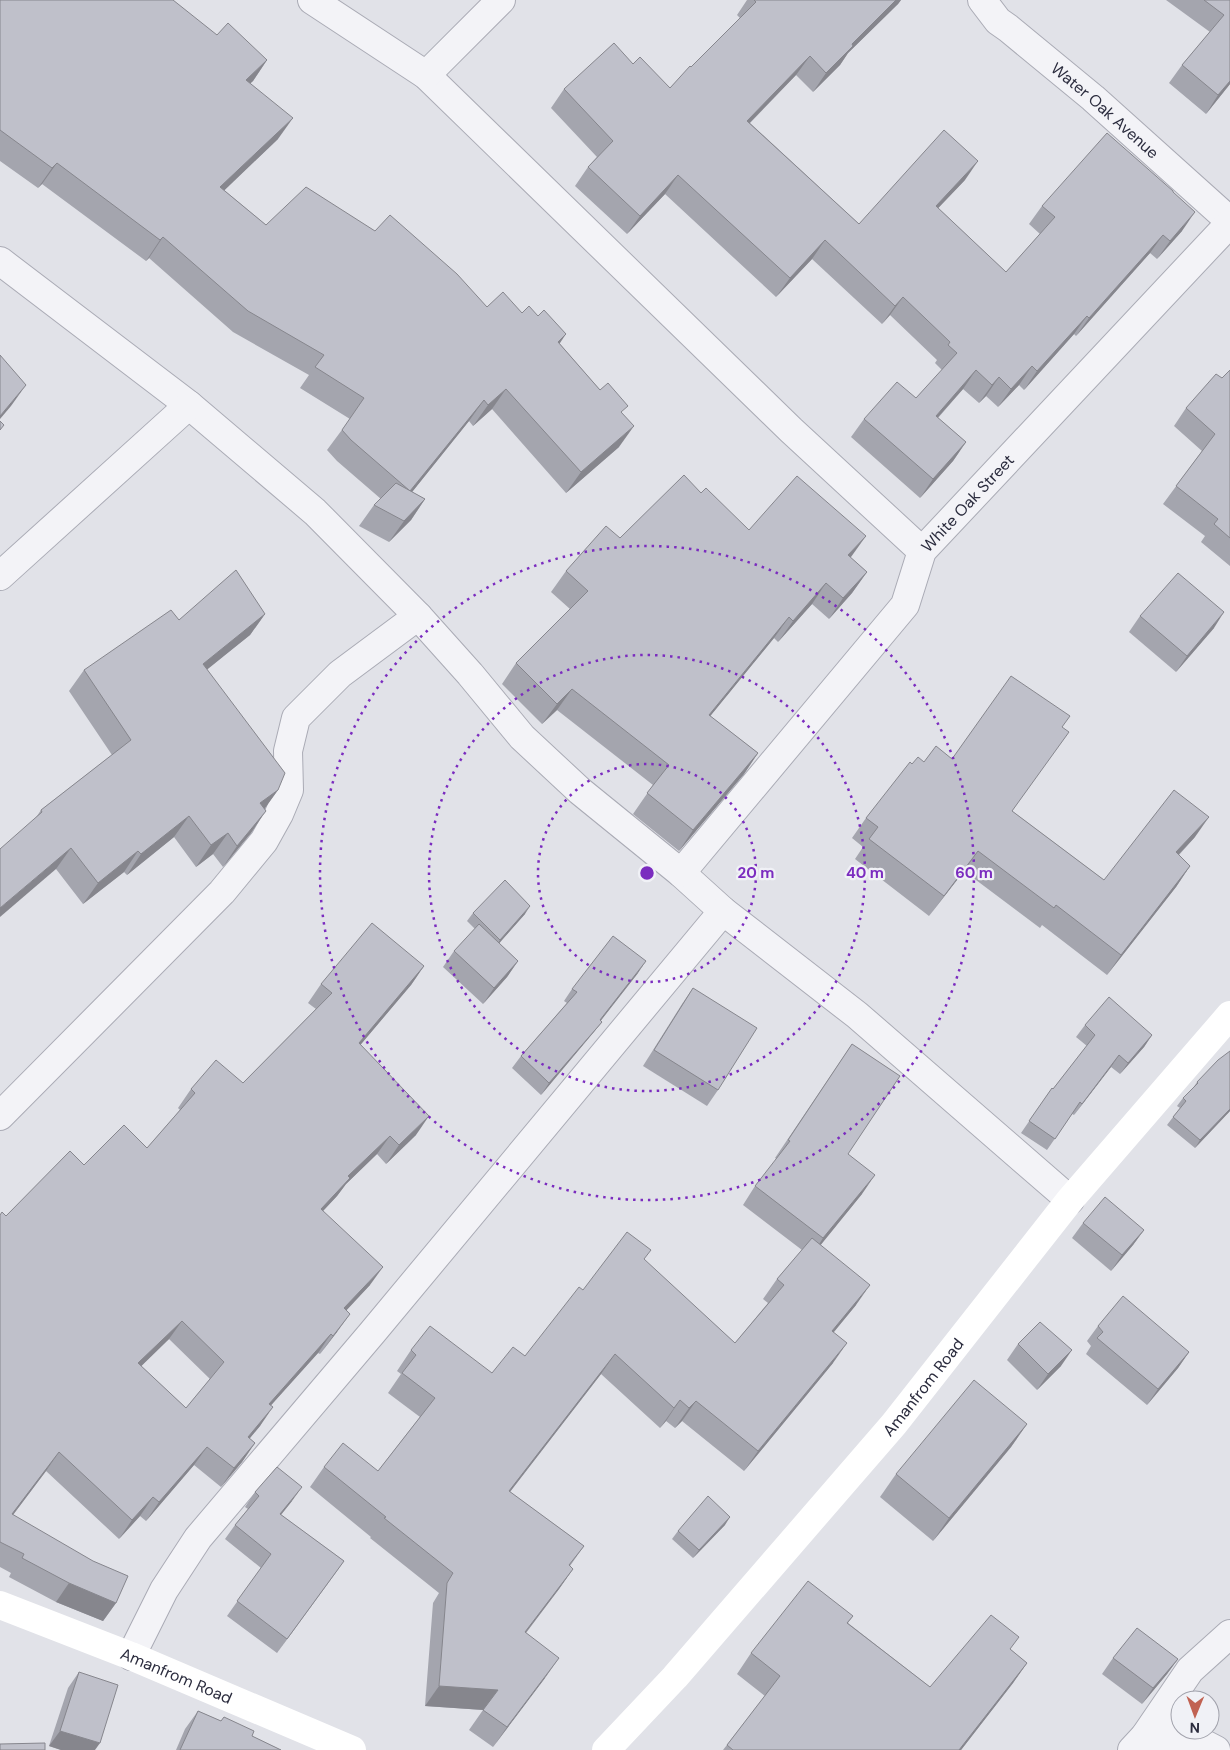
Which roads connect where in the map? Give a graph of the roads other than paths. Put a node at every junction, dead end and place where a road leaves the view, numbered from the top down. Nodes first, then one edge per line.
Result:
1 (312, 0) edge
2 (501, 0) edge
3 (982, 0) edge
4 (426, 75) junction
5 (1230, 222) edge
6 (0, 261) edge
7 (189, 405) junction
8 (922, 551) junction
9 (0, 576) edge
10 (418, 616) junction
11 (681, 873) junction
12 (724, 911) junction
13 (1230, 1015) edge
14 (0, 1116) edge
15 (1070, 1200) junction
16 (0, 1605) edge
17 (1230, 1634) edge
18 (131, 1656) junction
19 (1138, 1743) edge
20 (352, 1750) edge
21 (606, 1750) edge
22 (1216, 1750) edge

1 - 4 street
2 - 4 street
3 - 5 street, Water Oak Avenue
4 - 8 street
5 - 8 street, White Oak Street
6 - 7 street
7 - 9 street
7 - 10 street
8 - 11 street, White Oak Street
10 - 11 street
10 - 14 street
11 - 12 street
12 - 15 street
12 - 18 street
13 - 15 street, Amanfrom Road
15 - 21 street, Amanfrom Road
16 - 18 street, Amanfrom Road
17 - 19 street
18 - 20 street, Amanfrom Road
19 - 22 street

